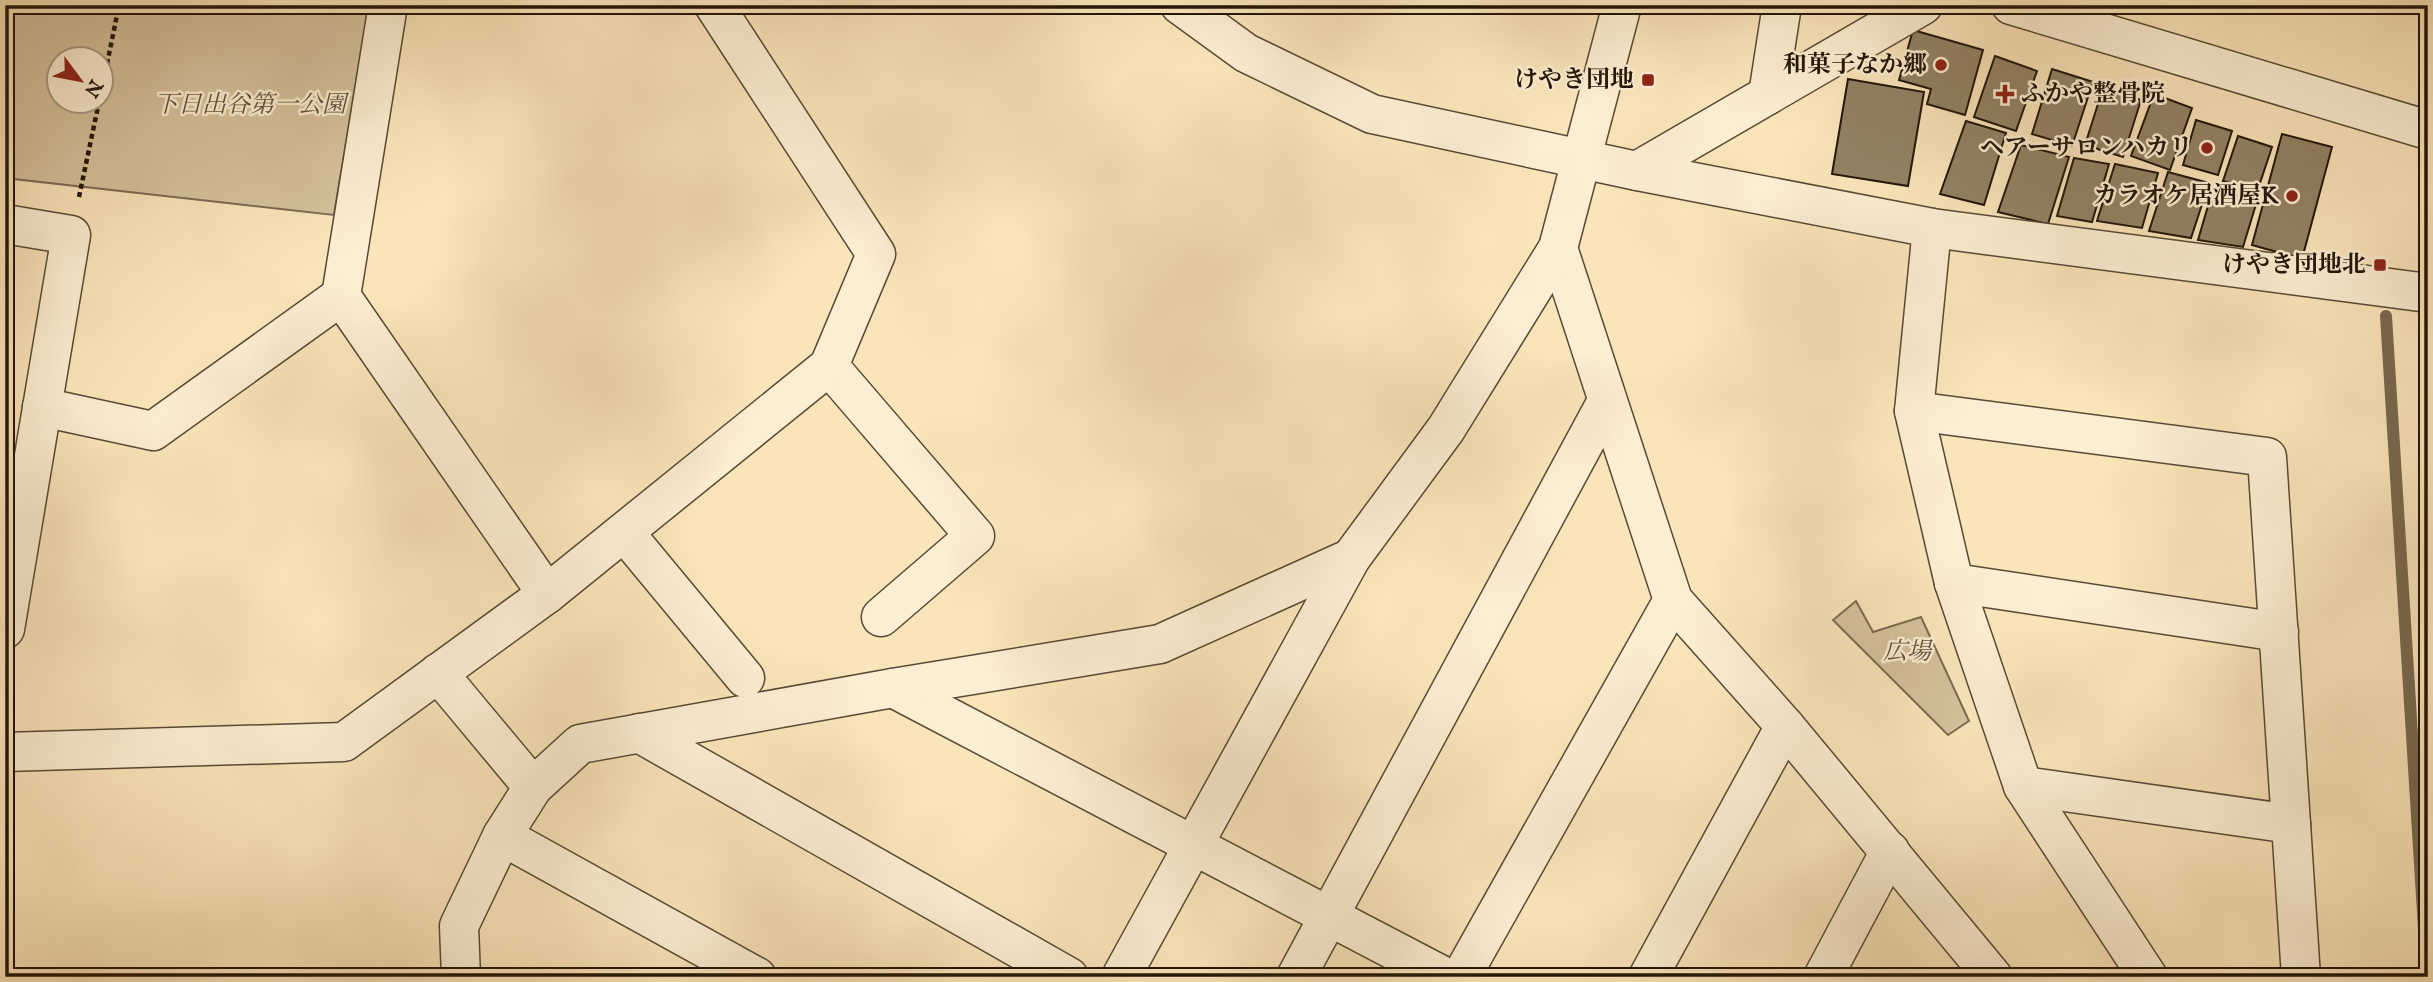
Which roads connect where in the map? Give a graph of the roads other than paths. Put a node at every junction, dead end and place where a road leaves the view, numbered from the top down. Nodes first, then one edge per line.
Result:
1 (388, 5) edge
2 (714, 5) edge
3 (1180, 5) edge
4 (1622, 5) edge
5 (1782, 5) edge
6 (1923, 5) edge
7 (2011, 5) edge
8 (1768, 95) junction
9 (2428, 130) edge
10 (1582, 159) junction
11 (1637, 171) junction
12 (5, 224) edge
13 (1932, 228) junction
14 (1558, 248) junction
15 (2428, 293) edge
16 (341, 296) junction
17 (829, 366) junction
18 (1607, 401) junction
19 (41, 407) junction
20 (1914, 411) junction
21 (624, 531) junction
22 (1351, 558) junction
23 (1954, 583) junction
24 (547, 594) junction
25 (1673, 600) junction
26 (881, 617) dead end
27 (5, 629) edge
28 (2279, 632) junction
29 (438, 673) junction
30 (745, 678) dead end
31 (893, 688) junction
32 (1785, 726) junction
33 (639, 733) junction
34 (5, 752) edge
35 (2024, 786) junction
36 (533, 787) junction
37 (2291, 824) junction
38 (502, 836) junction
39 (1193, 845) junction
40 (1890, 852) junction
41 (1328, 916) junction
42 (461, 977) edge
43 (757, 977) edge
44 (1069, 977) edge
45 (1121, 977) edge
46 (1296, 977) edge
47 (1445, 977) edge
48 (1461, 977) edge
49 (1648, 977) edge
50 (1823, 977) edge
51 (1993, 977) edge
52 (2148, 977) edge
53 (2301, 977) edge

1 - 16 street
2 - 17 street
3 - 10 street
4 - 10 street
5 - 8 street
6 - 8 street
7 - 9 street
8 - 11 street
10 - 11 street
10 - 14 street
11 - 13 street
12 - 19 street
13 - 15 street
13 - 20 street
14 - 18 street
14 - 22 street
16 - 19 street
16 - 24 street
17 - 21 street
17 - 26 street
18 - 25 street
18 - 41 street
19 - 27 street
20 - 23 street
20 - 28 street
21 - 24 street
21 - 30 street
22 - 31 street
22 - 39 street
23 - 28 street
23 - 35 street
24 - 29 street
25 - 32 street
25 - 48 street
28 - 37 street
29 - 34 street
29 - 36 street
31 - 33 street
31 - 39 street
32 - 40 street
32 - 49 street
33 - 36 street
33 - 44 street
35 - 37 street
35 - 52 street
36 - 38 street
37 - 53 street
38 - 42 street
38 - 43 street
39 - 41 street
39 - 45 street
40 - 50 street
40 - 51 street
41 - 46 street
41 - 47 street

